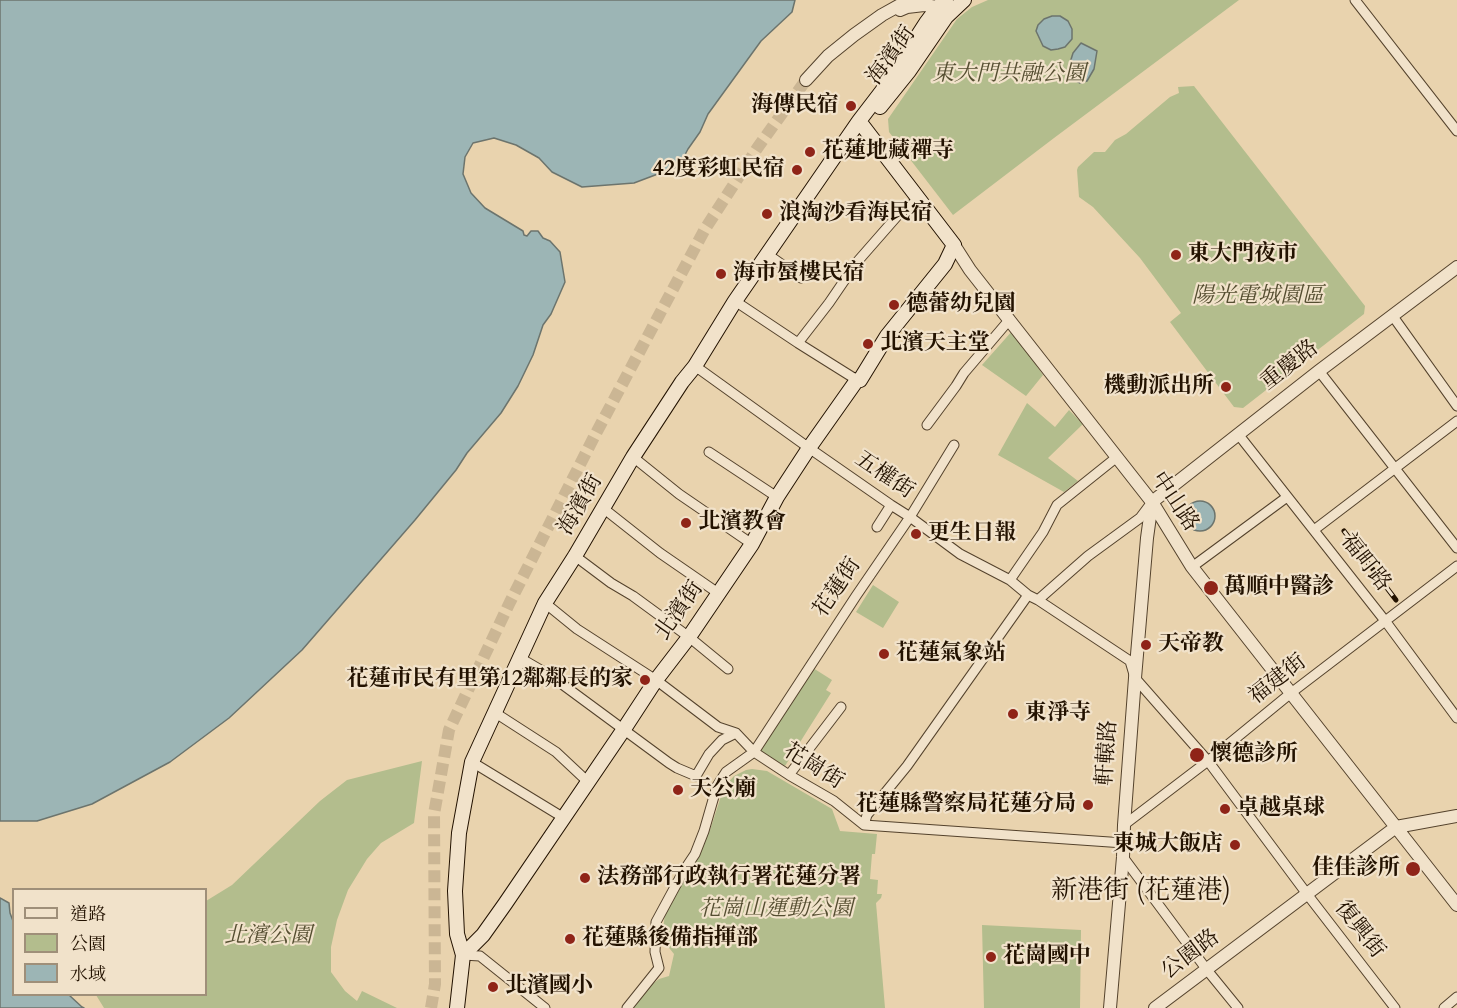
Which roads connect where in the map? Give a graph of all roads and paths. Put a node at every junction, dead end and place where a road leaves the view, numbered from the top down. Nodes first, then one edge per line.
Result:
1 (909, 0) edge
2 (964, 0) edge
3 (1355, 0) edge
4 (939, 11) edge
5 (864, 28) junction
6 (806, 80) tunnel mouth
7 (859, 121) junction
8 (1457, 131) edge
9 (919, 199) junction
10 (954, 245) junction
11 (767, 254) junction
12 (1457, 267) edge
13 (801, 278) dead end
14 (735, 301) junction
15 (1392, 315) junction
16 (1010, 319) junction
17 (798, 343) junction
18 (695, 366) junction
19 (1319, 370) junction
20 (857, 380) junction
21 (1457, 406) edge
22 (1457, 421) edge
23 (927, 425) dead end
24 (1238, 434) junction
25 (954, 445) dead end
26 (809, 448) junction
27 (709, 452) dead end
28 (633, 457) junction
29 (1117, 457) junction
30 (1396, 469) junction
31 (777, 497) junction
32 (1287, 497) junction
33 (1152, 502) junction
34 (891, 505) junction
35 (603, 508) junction
36 (910, 517) junction
37 (877, 527) dead end
38 (1314, 530) junction
39 (752, 544) junction
40 (1457, 548) edge
41 (576, 556) junction
42 (1457, 566) edge
43 (1192, 567) junction
44 (1010, 580) junction
45 (718, 593) junction
46 (1028, 595) junction
47 (1038, 600) junction
48 (545, 603) junction
49 (1386, 622) junction
50 (689, 637) junction
51 (520, 658) junction
52 (728, 669) dead end
53 (1135, 678) junction
54 (656, 680) junction
55 (1291, 693) junction
56 (841, 707) dead end
57 (494, 712) junction
58 (1456, 716) edge
59 (624, 729) junction
60 (736, 733) junction
61 (754, 752) junction
62 (1209, 761) junction
63 (472, 762) junction
64 (789, 775) junction
65 (588, 782) junction
66 (1457, 816) edge
67 (564, 818) junction
68 (864, 825) junction
69 (1124, 825) junction
70 (1396, 827) junction
71 (1124, 843) junction
72 (1123, 857) junction
73 (1307, 894) junction
74 (1457, 905) edge
75 (463, 955) junction
76 (1207, 969) junction
77 (1457, 997) edge
78 (457, 1008) edge
79 (545, 1008) edge
80 (627, 1008) edge
81 (1110, 1008) edge
82 (1155, 1008) edge
83 (1238, 1008) edge
84 (1395, 1008) edge
85 (1444, 1008) edge

1 - 5 street
2 - 4 main road
3 - 8 street
4 - 5 street
4 - 7 main road, 海濱街
4 - 7 main road, 海濱街
5 - 6 street
7 - 9 main road, 中山路
7 - 11 main road, 海濱街
9 - 10 main road, 中山路
9 - 17 street
10 - 16 street, 中山路
10 - 20 main road, 北濱街
11 - 13 street
11 - 14 main road, 海濱街
12 - 15 street, 重慶路
14 - 17 street
14 - 18 main road, 海濱街
15 - 19 street, 重慶路
15 - 21 street
16 - 23 street
16 - 29 street, 中山路
17 - 20 street
18 - 26 street, 五權街
18 - 28 main road, 海濱街
19 - 24 street, 重慶路
19 - 30 street
20 - 26 main road, 北濱街
22 - 30 street
24 - 32 street, 福町路
24 - 33 street, 重慶路
25 - 36 street, 花蓮街
26 - 31 main road, 北濱街
26 - 34 street, 五權街
27 - 31 street
28 - 35 main road, 海濱街
28 - 39 street
29 - 33 street, 中山路
29 - 44 street
30 - 38 street
30 - 40 street
31 - 39 main road, 北濱街
32 - 38 street, 福町路
32 - 43 street
33 - 43 street, 中山路
33 - 47 street
33 - 53 street, 軒轅路
34 - 36 street, 五權街
34 - 37 street
35 - 41 main road, 海濱街
35 - 45 street
36 - 44 street, 五權街
36 - 61 street, 花蓮街
38 - 49 street, 福町路
39 - 45 main road, 北濱街
41 - 48 main road, 海濱街
41 - 50 street
42 - 49 street, 福建街
43 - 55 street, 中山路
44 - 46 street, 五權街
45 - 50 main road, 北濱街
46 - 47 street, 五權街
46 - 68 street
47 - 53 street, 五權街
48 - 51 main road, 海濱街
48 - 54 street
49 - 55 street, 福建街
49 - 58 street, 福町路
50 - 52 street
50 - 54 main road, 北濱街
51 - 57 main road, 海濱街
51 - 59 street
53 - 62 street, 復興街
53 - 69 street, 軒轅路
54 - 59 main road, 北濱街
54 - 60 street
55 - 62 street, 福建街
55 - 70 street, 中山路
56 - 64 street
57 - 63 main road, 海濱街
57 - 65 street
59 - 60 street
59 - 65 main road, 北濱街
60 - 61 street
61 - 64 street, 花崗街
61 - 80 street, 花崗街
62 - 69 street, 福建街
62 - 73 street, 復興街
63 - 67 street
63 - 75 main road, 海濱街
64 - 68 street, 花崗街
65 - 67 main road, 北濱街
66 - 70 street
67 - 75 main road, 北濱街
68 - 71 street
69 - 71 street, 軒轅路
70 - 73 street, 公園路
70 - 74 street, 中山路
71 - 72 street, 軒轅路
72 - 76 street
72 - 81 street, 軒轅路
73 - 76 street, 公園路
73 - 84 street, 復興街
75 - 78 main road
75 - 79 street
76 - 82 street, 公園路
76 - 83 street
77 - 85 street

